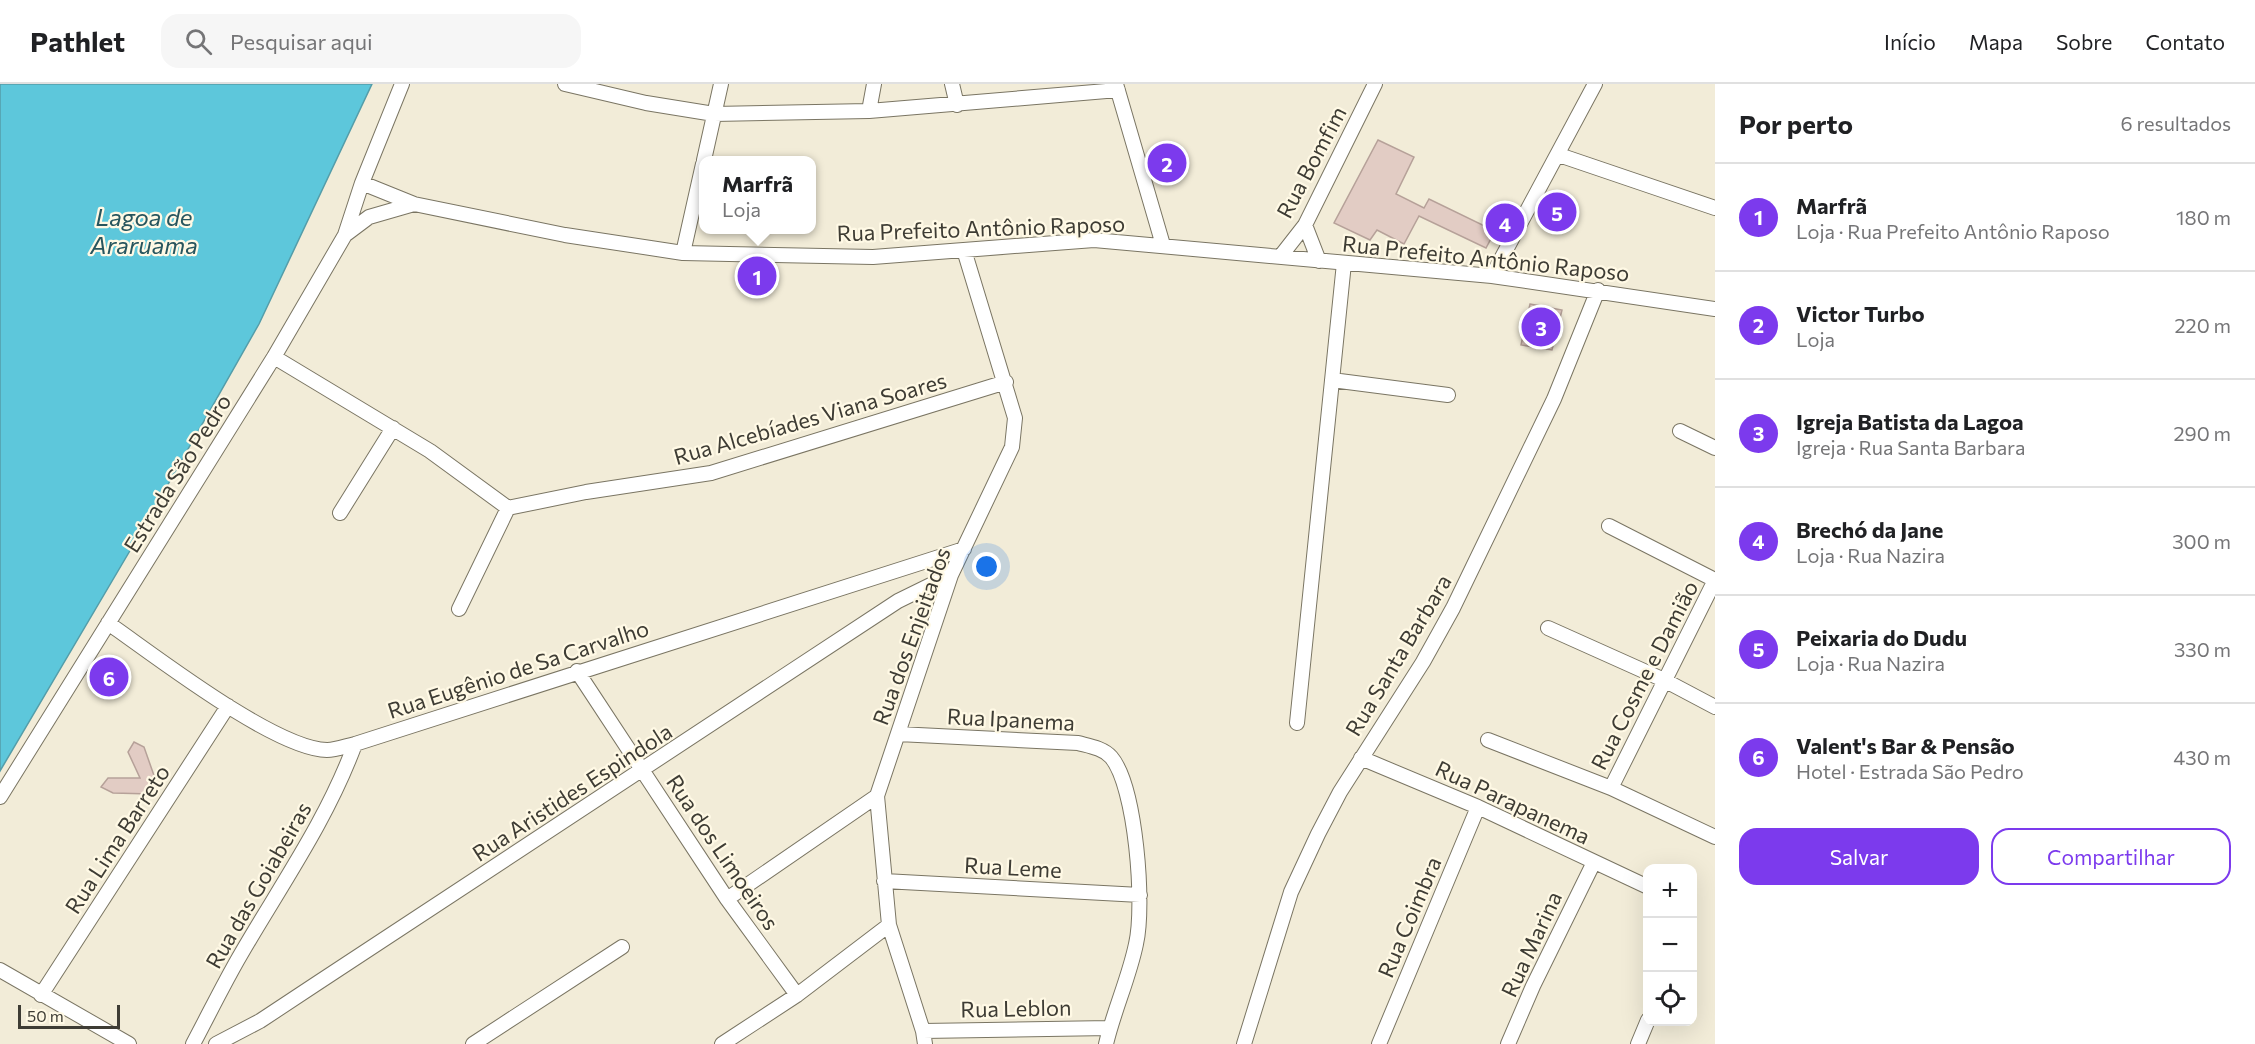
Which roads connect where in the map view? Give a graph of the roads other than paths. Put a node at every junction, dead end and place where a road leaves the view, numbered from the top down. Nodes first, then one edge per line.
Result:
1 (402, 84) edge
2 (565, 84) edge
3 (721, 84) edge
4 (874, 84) edge
5 (952, 84) edge
6 (1375, 84) edge
7 (1595, 84) edge
8 (1117, 87) edge
9 (957, 105) junction
10 (869, 111) junction
11 (714, 114) junction
12 (1559, 155) junction
13 (704, 156) edge
14 (699, 180) edge
15 (362, 183) junction
16 (414, 204) junction
17 (1715, 208) edge
18 (1305, 225) junction
19 (345, 235) junction
20 (1163, 245) junction
21 (964, 250) junction
22 (683, 253) junction
23 (1280, 257) junction
24 (1319, 261) junction
25 (1344, 263) junction
26 (1492, 276) junction
27 (1599, 290) junction
28 (1715, 309) edge
29 (274, 357) junction
30 (1332, 380) junction
31 (1006, 381) junction
32 (1448, 395) dead end
33 (393, 428) junction
34 (1680, 431) dead end
35 (1715, 448) edge
36 (508, 508) junction
37 (340, 513) dead end
38 (1609, 526) dead end
39 (964, 549) junction
40 (951, 575) junction
41 (1715, 580) edge
42 (459, 609) dead end
43 (108, 623) junction
44 (1548, 628) dead end
45 (577, 671) junction
46 (1664, 680) junction
47 (228, 706) junction
48 (1715, 707) edge
49 (1297, 723) dead end
50 (898, 734) junction
51 (1488, 740) dead end
52 (355, 744) junction
53 (1361, 758) junction
54 (644, 771) junction
55 (1611, 788) junction
56 (877, 796) junction
57 (0, 797) edge
58 (1478, 807) junction
59 (1715, 837) edge
60 (1594, 862) junction
61 (884, 881) junction
62 (1643, 885) edge
63 (1140, 895) junction
64 (727, 899) junction
65 (889, 925) junction
66 (622, 947) dead end
67 (0, 970) edge
68 (41, 995) junction
69 (797, 995) junction
70 (1645, 1026) edge
71 (1110, 1028) junction
72 (924, 1038) edge
73 (129, 1044) edge
74 (193, 1044) edge
75 (216, 1044) edge
76 (473, 1044) edge
77 (722, 1044) edge
78 (1106, 1044) edge
79 (1244, 1044) edge
80 (1379, 1044) edge
81 (1508, 1044) edge
82 (1638, 1044) edge

1 - 15 street
2 - 11 street
3 - 11 street
4 - 10 street
5 - 9 street
6 - 18 street, Rua Bomfim
7 - 12 street
8 - 9 street
8 - 20 street
9 - 10 street
10 - 11 street
11 - 13 street
12 - 17 street
12 - 26 street
14 - 22 street
15 - 16 street, Rua Prefeito Antônio Raposo
15 - 19 street
16 - 19 street, Estrada São Pedro
16 - 22 street, Rua Prefeito Antônio Raposo
18 - 23 street, Rua Bomfim
18 - 24 street
19 - 29 street, Estrada São Pedro
20 - 21 street, Rua Prefeito Antônio Raposo
20 - 23 street, Rua Prefeito Antônio Raposo
21 - 22 street, Rua Prefeito Antônio Raposo
21 - 31 street, Rua dos Enjeitados
23 - 24 street, Rua Prefeito Antônio Raposo
24 - 25 street, Rua Prefeito Antônio Raposo
25 - 26 street, Rua Prefeito Antônio Raposo
25 - 30 street
26 - 27 street, Rua Prefeito Antônio Raposo
27 - 28 street, Rua Prefeito Antônio Raposo
27 - 53 street, Rua Santa Barbara
29 - 33 street
29 - 43 street, Estrada São Pedro
30 - 32 street
30 - 49 street
31 - 36 street, Rua Alcebíades Viana Soares
31 - 39 street, Rua dos Enjeitados
33 - 36 street
33 - 37 street
34 - 35 street
36 - 42 street
38 - 41 street
39 - 40 street, Rua dos Enjeitados
39 - 45 street, Rua Eugênio de Sa Carvalho
40 - 50 street, Rua dos Enjeitados
40 - 54 street, Rua Aristides Espindola
41 - 46 street, Rua Cosme e Damião
43 - 47 street, Rua Eugênio de Sa Carvalho
43 - 57 street, Estrada São Pedro
44 - 46 street
45 - 52 street, Rua Eugênio de Sa Carvalho
45 - 54 street, Rua dos Limoeiros
46 - 48 street
46 - 55 street, Rua Cosme e Damião
47 - 52 street, Rua Eugênio de Sa Carvalho
47 - 68 street, Rua Lima Barreto
50 - 56 street, Rua dos Enjeitados
50 - 63 street, Rua Ipanema
51 - 55 street, Rua Cosme e Damião
52 - 74 street, Rua das Goiabeiras
53 - 58 street, Rua Parapanema
53 - 79 street, Rua Santa Barbara
54 - 64 street, Rua dos Limoeiros
54 - 75 street, Rua Aristides Espindola
55 - 59 street, Rua Cosme e Damião
56 - 61 street, Rua dos Enjeitados
56 - 64 street
58 - 60 street, Rua Parapanema
58 - 80 street, Rua Coimbra
60 - 62 street, Rua Parapanema
60 - 81 street, Rua Marina
61 - 63 street, Rua Leme
61 - 65 street, Rua dos Enjeitados
63 - 71 street, Rua Ipanema
64 - 69 street, Rua dos Limoeiros
65 - 69 street
65 - 72 street, Rua dos Enjeitados
66 - 76 street
67 - 68 street
68 - 73 street
69 - 77 street
70 - 82 street
71 - 72 street, Rua Leblon
71 - 78 street, Rua Ipanema

